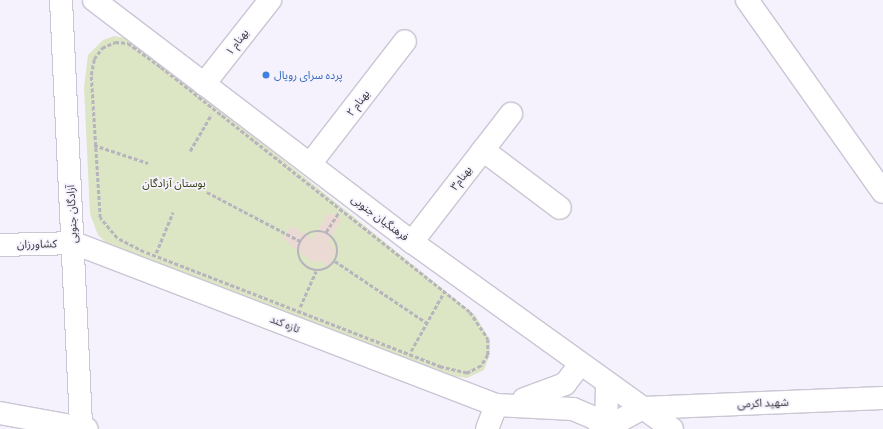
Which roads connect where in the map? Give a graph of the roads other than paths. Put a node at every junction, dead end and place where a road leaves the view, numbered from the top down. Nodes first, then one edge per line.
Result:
1 (61, 0) edge
2 (94, 0) edge
3 (270, 0) edge
4 (747, 0) edge
5 (405, 41) dead end
6 (204, 84) junction
7 (511, 114) dead end
8 (483, 150) junction
9 (310, 164) junction
10 (883, 192) edge
11 (560, 208) dead end
12 (412, 242) junction
13 (74, 243) junction
14 (0, 245) edge
15 (580, 364) junction
16 (608, 384) junction
17 (883, 398) edge
18 (496, 405) junction
19 (643, 408) junction
20 (0, 413) edge
21 (606, 428) edge
22 (83, 429) edge
23 (487, 429) edge
24 (672, 429) edge

1 - 13 street, آزادگان جنوبی
2 - 6 street, فرهنگیان جنوبی
3 - 6 street, بهنام ۱
4 - 10 street
5 - 9 street, بهنام ۲
6 - 9 street, فرهنگیان جنوبی
7 - 8 street, بهنام۳
8 - 11 street
8 - 12 street, بهنام۳
9 - 12 street, فرهنگیان جنوبی
12 - 15 street, فرهنگیان جنوبی
13 - 14 street, کشاورزان
13 - 18 street, تازه کند
13 - 22 street, آزادگان جنوبی
15 - 16 street, فرهنگیان جنوبی
15 - 18 street
16 - 19 street, فرهنگیان جنوبی
16 - 21 street
17 - 19 street, شهید اکرمی
18 - 21 street
18 - 23 street
19 - 21 street
19 - 24 street, فرهنگیان جنوبی
20 - 22 street

